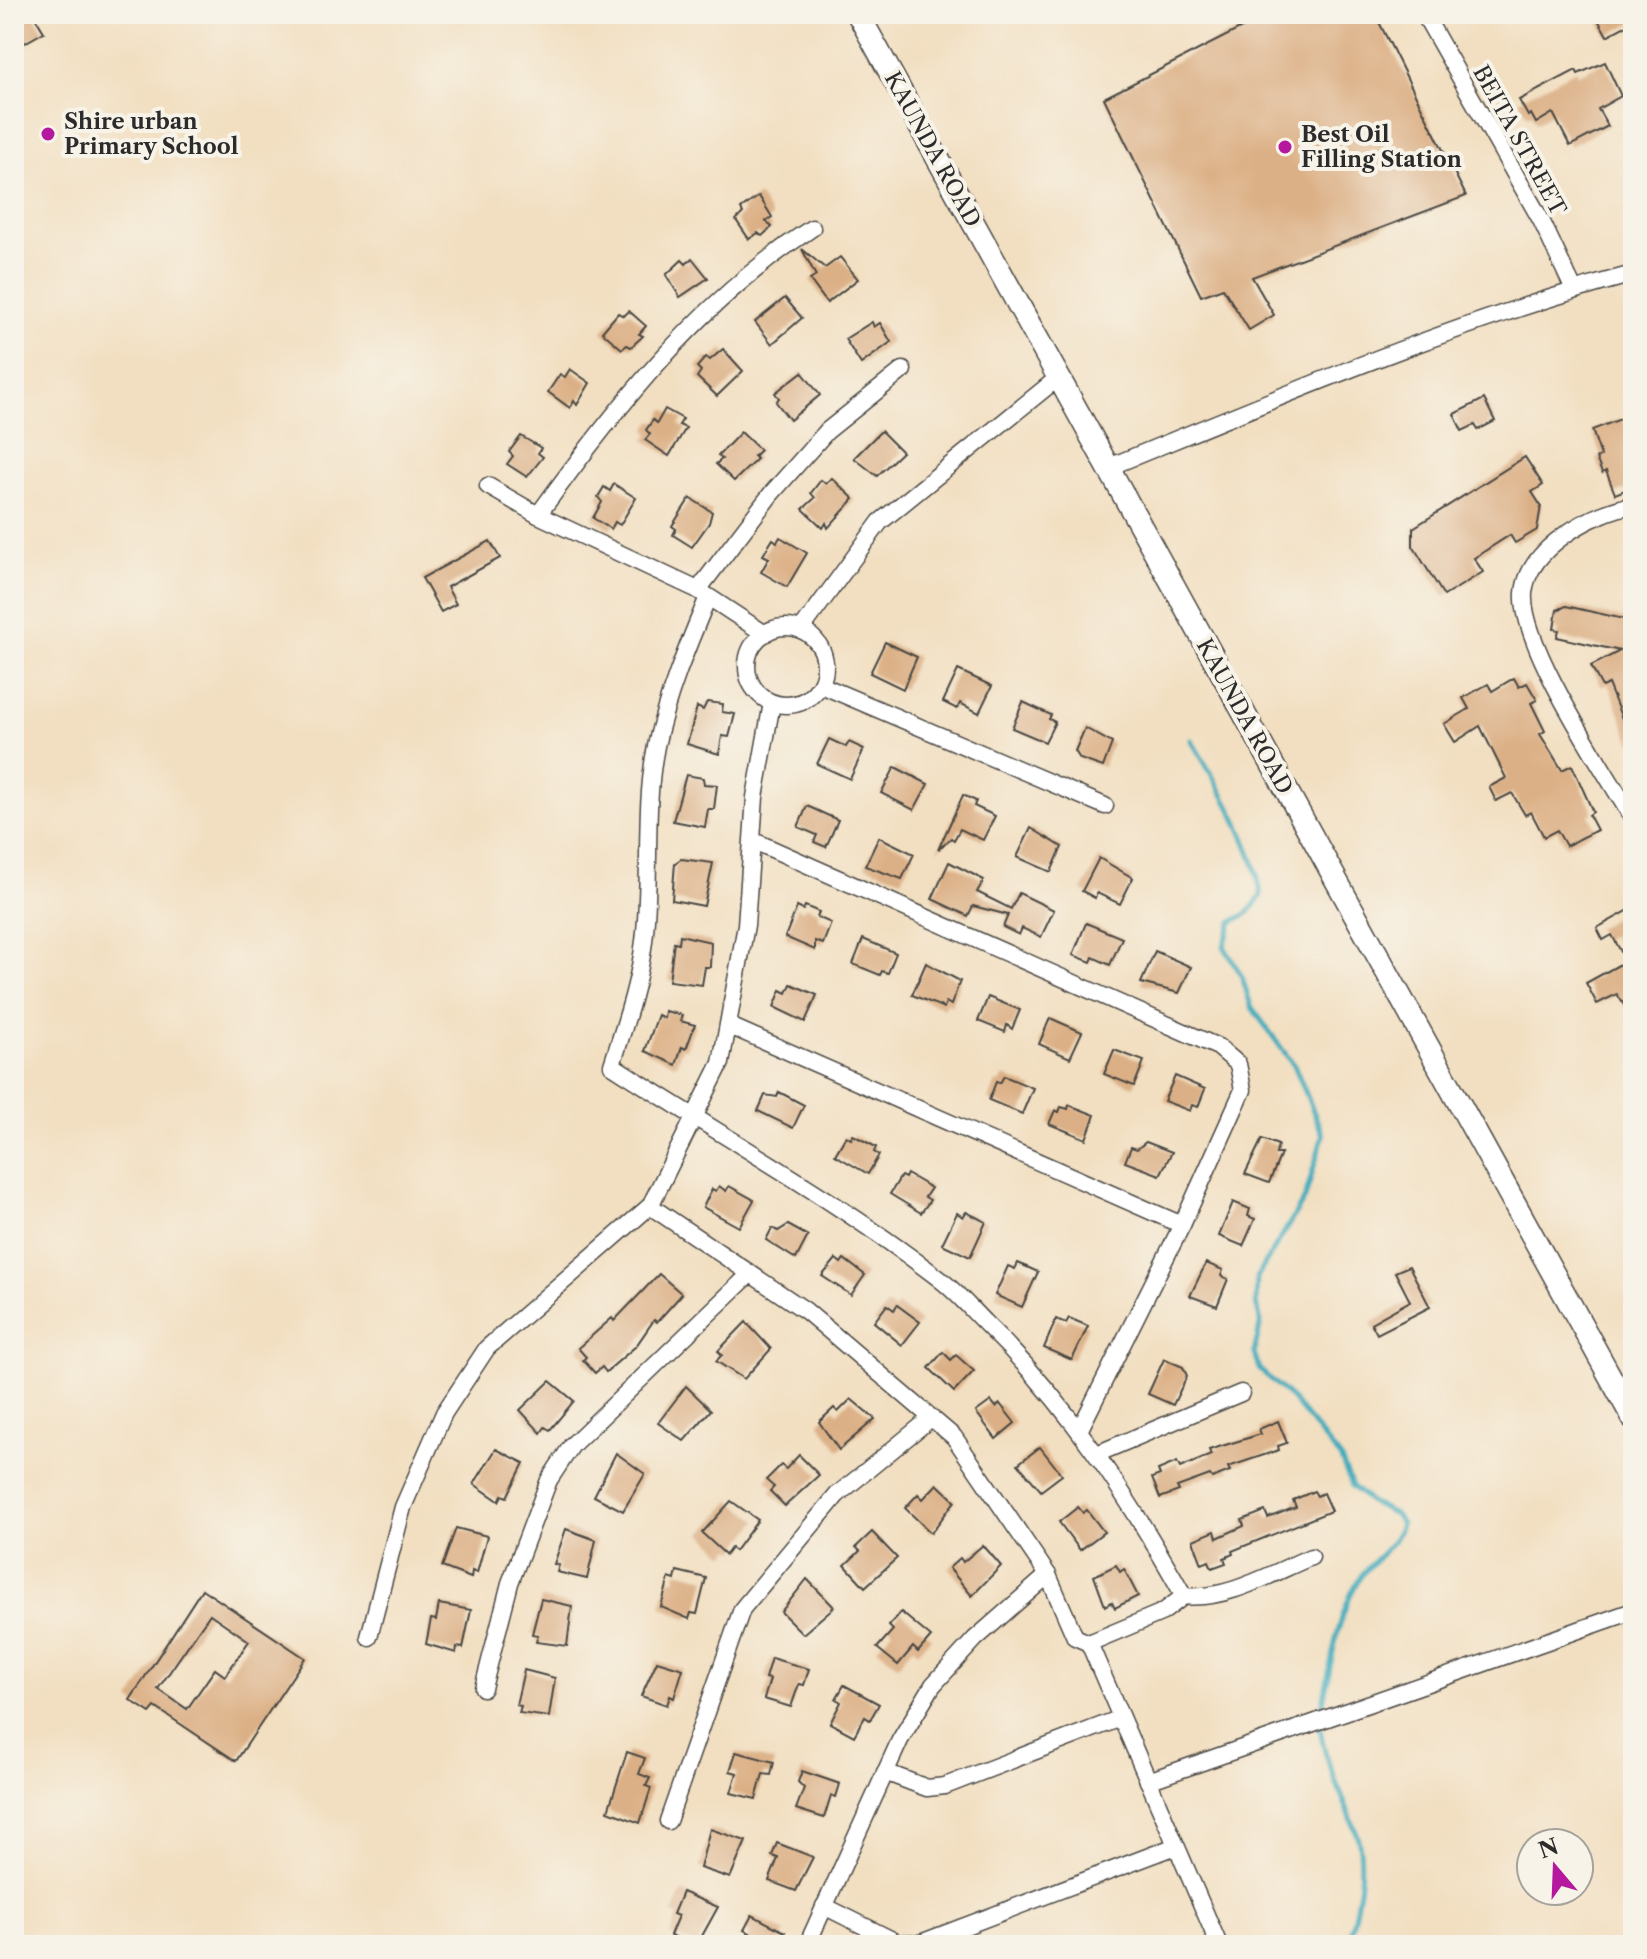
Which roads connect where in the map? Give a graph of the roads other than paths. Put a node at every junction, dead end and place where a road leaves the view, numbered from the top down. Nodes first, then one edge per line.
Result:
1 (858, 14) edge
2 (1424, 14) edge
3 (812, 228) dead end
4 (1633, 274) edge
5 (1574, 290) junction
6 (903, 370) dead end
7 (1059, 377) junction
8 (1109, 467) junction
9 (488, 486) dead end
10 (1633, 505) edge
11 (538, 515) junction
12 (703, 594) junction
13 (801, 630) junction
14 (765, 634) junction
15 (821, 685) junction
16 (772, 703) junction
17 (1105, 806) dead end
18 (1633, 819) edge
19 (754, 841) junction
20 (730, 1026) junction
21 (695, 1119) junction
22 (650, 1206) junction
23 (1182, 1225) junction
24 (750, 1274) junction
25 (1241, 1393) dead end
26 (931, 1418) junction
27 (1633, 1418) edge
28 (1080, 1429) junction
29 (1099, 1453) junction
30 (1311, 1557) dead end
31 (1048, 1575) junction
32 (1184, 1596) junction
33 (1633, 1611) edge
34 (369, 1637) dead end
35 (1089, 1643) junction
36 (483, 1688) dead end
37 (1121, 1718) junction
38 (885, 1772) junction
39 (1148, 1781) junction
40 (668, 1821) dead end
41 (1176, 1846) junction
42 (824, 1906) junction
43 (807, 1945) edge
44 (1219, 1945) edge

1 - 7 main road, KAUNDA ROAD
2 - 5 street, BEITA STREET
3 - 11 street
4 - 5 street
5 - 8 street
6 - 12 street
7 - 8 main road, KAUNDA ROAD
7 - 13 street
8 - 27 main road, KAUNDA ROAD
9 - 11 street
10 - 18 street
11 - 12 street
12 - 14 street
12 - 21 street
13 - 14 street
13 - 15 street
14 - 16 street
15 - 16 street
15 - 17 street
16 - 19 street
19 - 20 street
19 - 23 street
20 - 21 street
20 - 23 street
21 - 22 street
21 - 28 street
22 - 24 street
22 - 34 street
23 - 28 street
24 - 26 street
24 - 36 street
25 - 29 street
26 - 31 street
26 - 40 street
28 - 29 street
29 - 32 street
30 - 32 street
31 - 35 street
31 - 38 street
32 - 35 street
33 - 39 street
35 - 37 street
37 - 38 street
37 - 39 street
38 - 42 street
39 - 41 street
41 - 42 street
41 - 44 street
42 - 43 street

